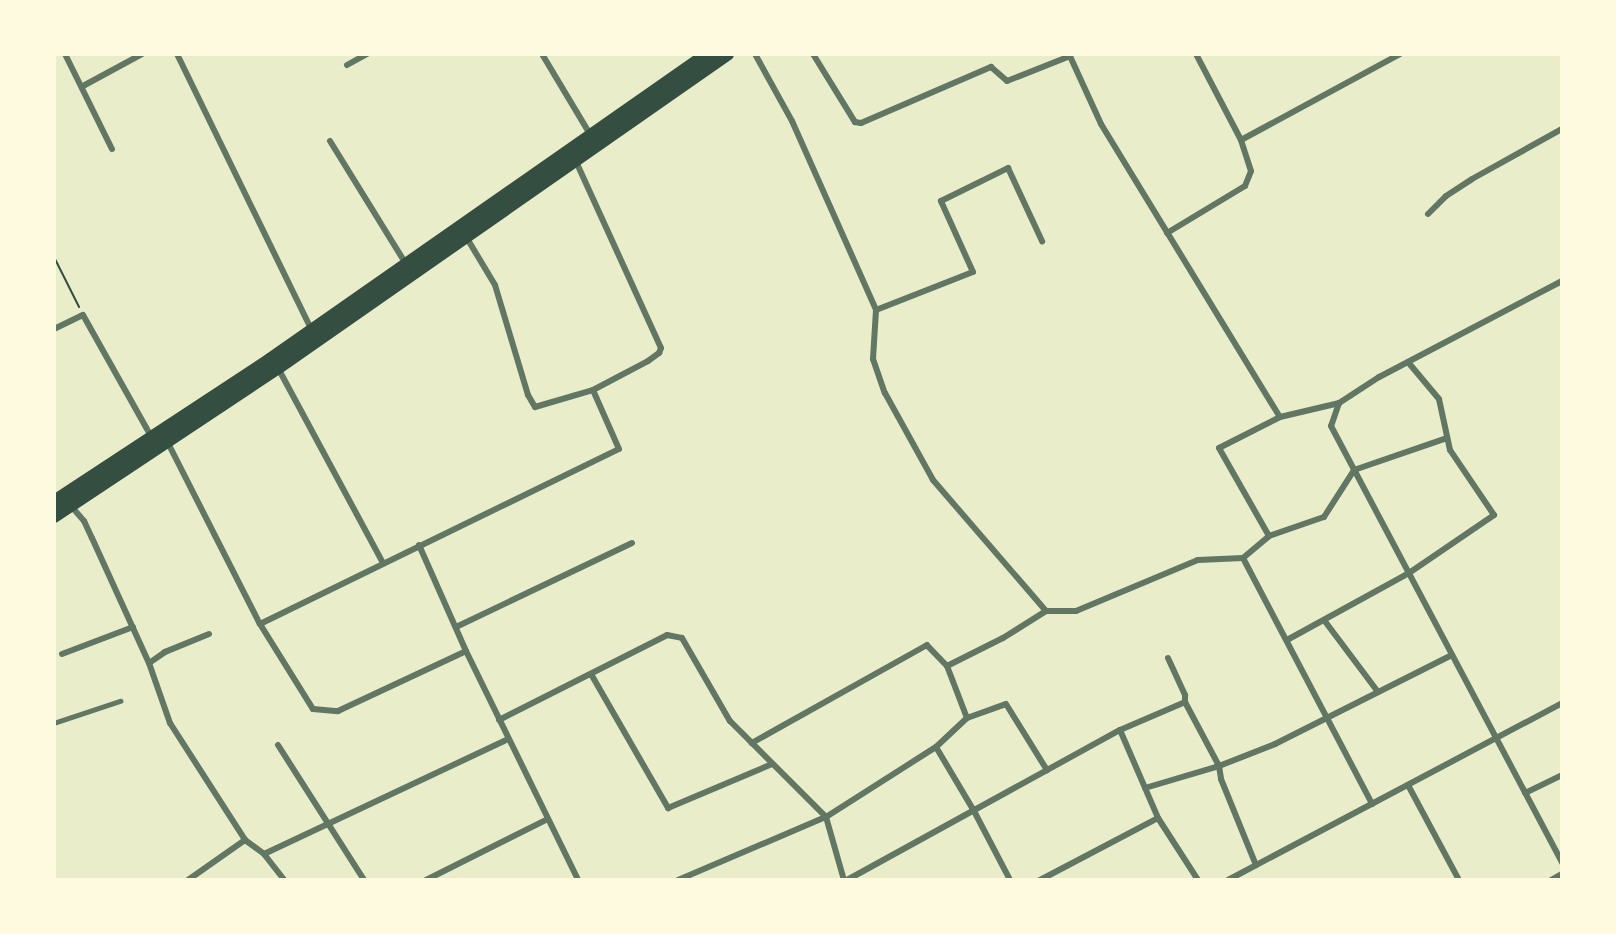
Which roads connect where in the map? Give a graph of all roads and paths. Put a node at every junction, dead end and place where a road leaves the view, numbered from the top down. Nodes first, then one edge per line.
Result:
1 (65, 54) edge
2 (142, 54) edge
3 (177, 54) edge
4 (367, 54) edge
5 (542, 54) edge
6 (708, 54) edge
7 (727, 54) edge
8 (755, 54) edge
9 (813, 54) edge
10 (1196, 54) edge
11 (1400, 54) edge
12 (1069, 55) edge
13 (347, 64) dead end
14 (83, 86) junction
15 (1562, 129) edge
16 (593, 139) junction
17 (1241, 140) junction
18 (330, 141) dead end
19 (112, 149) dead end
20 (575, 159) junction
21 (1428, 214) dead end
22 (1167, 233) junction
23 (465, 235) junction
24 (1042, 241) dead end
25 (54, 257) edge
26 (406, 264) junction
27 (1562, 281) edge
28 (876, 310) junction
29 (83, 315) junction
30 (309, 325) dead end
31 (54, 329) edge
32 (1408, 362) junction
33 (277, 368) junction
34 (592, 390) junction
35 (1339, 403) junction
36 (1280, 417) junction
37 (152, 438) junction
38 (1447, 438) junction
39 (167, 441) junction
40 (1354, 470) junction
41 (54, 502) edge
42 (68, 504) junction
43 (54, 516) edge
44 (1269, 536) junction
45 (632, 543) dead end
46 (419, 545) junction
47 (1243, 558) junction
48 (383, 562) junction
49 (1409, 573) junction
50 (1046, 611) junction
51 (1324, 620) junction
52 (260, 624) junction
53 (133, 627) junction
54 (456, 627) junction
55 (209, 634) dead end
56 (1287, 640) junction
57 (466, 651) junction
58 (62, 654) dead end
59 (1452, 655) junction
60 (1168, 658) dead end
61 (149, 663) junction
62 (947, 666) junction
63 (591, 674) junction
64 (1378, 692) junction
65 (120, 701) dead end
66 (1185, 702) junction
67 (1562, 703) edge
68 (1327, 717) junction
69 (967, 718) junction
70 (500, 720) junction
71 (54, 723) edge
72 (1120, 730) junction
73 (1496, 738) junction
74 (508, 739) junction
75 (752, 743) junction
76 (278, 745) dead end
77 (936, 747) junction
78 (772, 764) junction
79 (1219, 766) junction
80 (1047, 770) junction
81 (1562, 775) edge
82 (1408, 785) junction
83 (1145, 788) junction
84 (1525, 793) junction
85 (1372, 804) junction
86 (974, 811) junction
87 (826, 817) junction
88 (1158, 818) junction
89 (548, 819) junction
90 (329, 824) junction
91 (245, 840) junction
92 (264, 854) junction
93 (1562, 863) edge
94 (1256, 866) junction
95 (1562, 874) edge
96 (188, 880) edge
97 (285, 880) edge
98 (364, 880) edge
99 (426, 880) edge
100 (578, 880) edge
101 (678, 880) edge
102 (846, 880) edge
103 (1010, 880) edge
104 (1040, 880) edge
105 (1198, 880) edge
106 (1228, 880) edge
107 (1459, 880) edge
108 (1551, 880) edge

1 - 14 street
2 - 14 street
3 - 30 street
4 - 13 street
5 - 16 street
6 - 16 main road
7 - 16 main road
8 - 28 street
9 - 12 street
10 - 17 street
11 - 17 street
12 - 22 street
14 - 19 street
15 - 21 street
16 - 20 main road
16 - 26 main road
17 - 22 street
18 - 26 street
20 - 23 main road
20 - 34 street
22 - 36 street
23 - 33 main road
23 - 34 street
24 - 28 street
25 - 29 path
26 - 37 main road
27 - 32 street
28 - 50 street
29 - 31 street
29 - 37 street
32 - 35 street
32 - 38 street
33 - 39 main road
33 - 48 street
34 - 46 street
35 - 36 street
35 - 40 street
36 - 44 street
37 - 41 main road
38 - 40 street
38 - 49 street
39 - 42 main road
39 - 52 street
40 - 44 street
40 - 49 street
42 - 43 main road
42 - 53 street
44 - 47 street
45 - 54 street
46 - 48 street
46 - 54 street
47 - 50 street
47 - 56 street
48 - 52 street
49 - 51 street
49 - 59 street
50 - 62 street
51 - 56 street
51 - 64 street
52 - 57 street
53 - 58 street
53 - 61 street
54 - 57 street
55 - 61 street
56 - 68 street
57 - 70 street
59 - 64 street
59 - 73 street
60 - 66 street
61 - 91 street
62 - 69 street
62 - 75 street
63 - 70 street
63 - 75 street
63 - 78 street
64 - 68 street
65 - 71 lane
66 - 72 street
66 - 79 street
67 - 73 street
68 - 79 street
68 - 85 street
69 - 77 street
69 - 80 street
70 - 74 street
72 - 80 street
72 - 83 street
73 - 82 street
73 - 84 street
74 - 89 street
74 - 90 street
75 - 78 street
76 - 90 street
77 - 86 street
77 - 87 street
78 - 87 street
79 - 83 street
79 - 94 street
80 - 86 street
81 - 84 street
82 - 85 street
82 - 107 street
83 - 88 street
84 - 93 street
85 - 94 street
86 - 102 street
86 - 103 street
87 - 101 street
87 - 102 street
88 - 104 street
88 - 105 street
89 - 99 street
89 - 100 street
90 - 92 street
90 - 98 street
91 - 92 street
91 - 96 street
92 - 97 street
94 - 106 street
95 - 108 street

